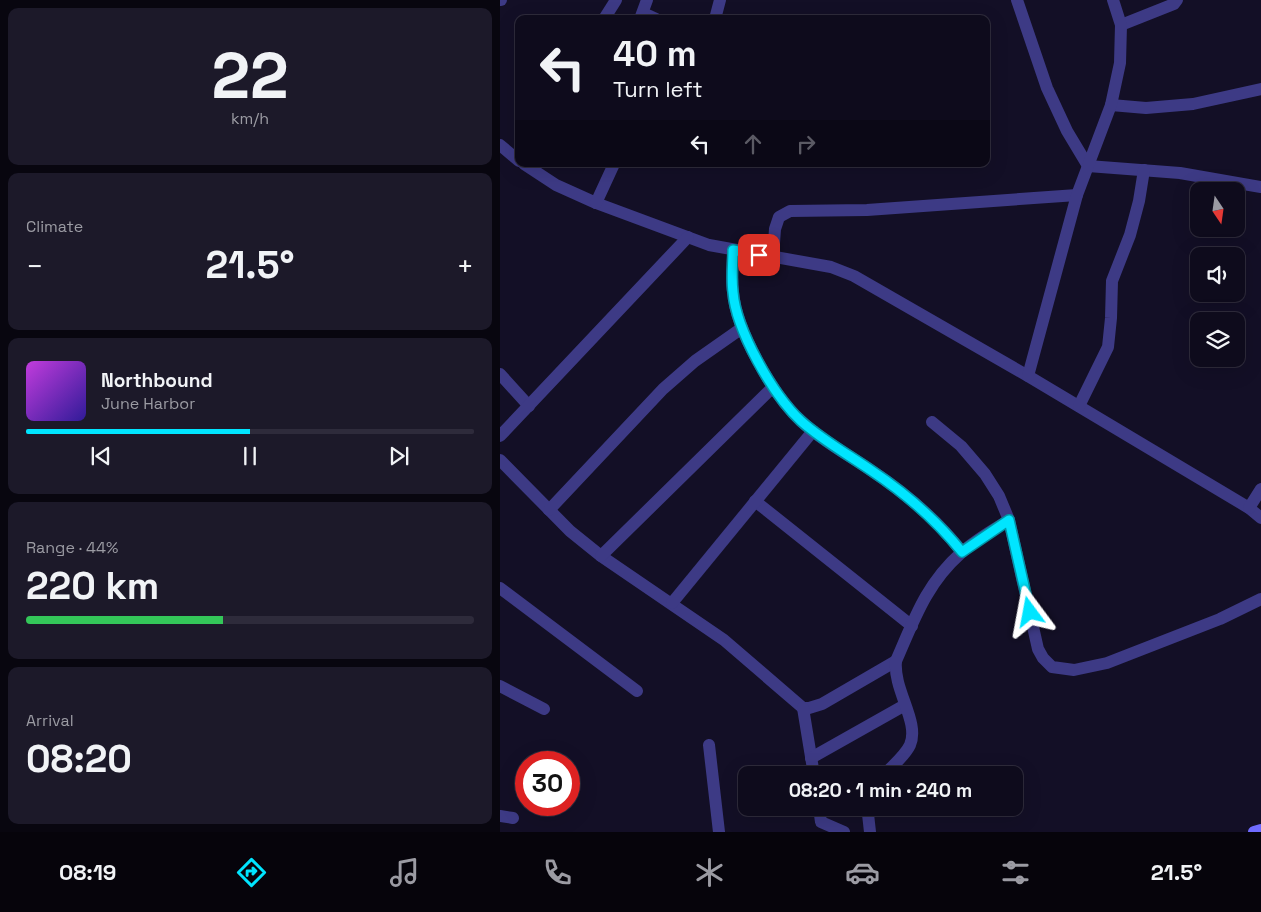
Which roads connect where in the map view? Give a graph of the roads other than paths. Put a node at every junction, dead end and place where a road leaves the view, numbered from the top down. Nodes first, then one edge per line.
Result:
1 (616, 0) edge
2 (647, 0) edge
3 (720, 0) edge
4 (1017, 0) edge
5 (1113, 0) edge
6 (1177, 0) edge
7 (607, 15) edge
8 (642, 15) edge
9 (716, 15) edge
10 (1121, 25) junction
11 (1261, 89) edge
12 (1111, 105) junction
13 (500, 145) edge
14 (515, 156) edge
15 (1088, 166) junction
16 (530, 167) edge
17 (613, 167) edge
18 (1144, 170) junction
19 (1261, 187) edge
20 (1077, 195) junction
21 (596, 203) junction
22 (688, 237) junction
23 (733, 250) junction
24 (773, 257) junction
25 (742, 328) junction
26 (500, 374) edge
27 (1028, 376) junction
28 (773, 387) junction
29 (529, 406) junction
30 (1079, 406) junction
31 (932, 422) dead end
32 (813, 431) junction
33 (500, 436) edge
34 (500, 460) edge
35 (1261, 488) edge
36 (755, 501) junction
37 (1249, 508) junction
38 (549, 510) junction
39 (1261, 518) edge
40 (1009, 520) junction
41 (962, 552) junction
42 (602, 556) junction
43 (500, 588) edge
44 (1261, 599) edge
45 (672, 603) junction
46 (912, 626) junction
47 (896, 661) junction
48 (500, 686) edge
49 (637, 691) dead end
50 (905, 705) junction
51 (804, 708) junction
52 (544, 709) dead end
53 (709, 745) dead end
54 (811, 758) junction
55 (812, 766) edge
56 (892, 766) edge
57 (500, 816) edge
58 (820, 816) edge
59 (868, 816) edge
60 (513, 818) dead end
61 (1261, 830) edge
62 (866, 831) edge
63 (719, 832) edge
64 (844, 832) edge
65 (1254, 832) edge

1 - 7 street
2 - 8 street
3 - 9 street
4 - 15 street
5 - 10 street
6 - 10 street
10 - 12 street
11 - 12 street
12 - 15 street
13 - 14 street
15 - 18 street
15 - 20 street
16 - 21 street
17 - 21 street
18 - 19 street
18 - 30 street
20 - 24 street
20 - 27 street
21 - 22 street
22 - 23 street
22 - 29 street
23 - 24 street
23 - 25 street
24 - 27 street
25 - 28 street
25 - 38 street
26 - 29 street
27 - 30 street
28 - 32 street
28 - 42 street
29 - 33 street
30 - 37 street
31 - 40 street
32 - 36 street
32 - 41 street
34 - 38 street
35 - 37 street
36 - 45 street
36 - 46 street
37 - 39 street
38 - 42 street
40 - 41 street
40 - 44 street
41 - 46 street
42 - 45 street
43 - 49 street
45 - 51 street
46 - 47 street
47 - 50 street
47 - 51 street
48 - 52 street
50 - 54 street
50 - 56 street
51 - 54 street
53 - 63 street
54 - 55 street
57 - 60 street
58 - 64 street
59 - 62 street
61 - 65 main road

